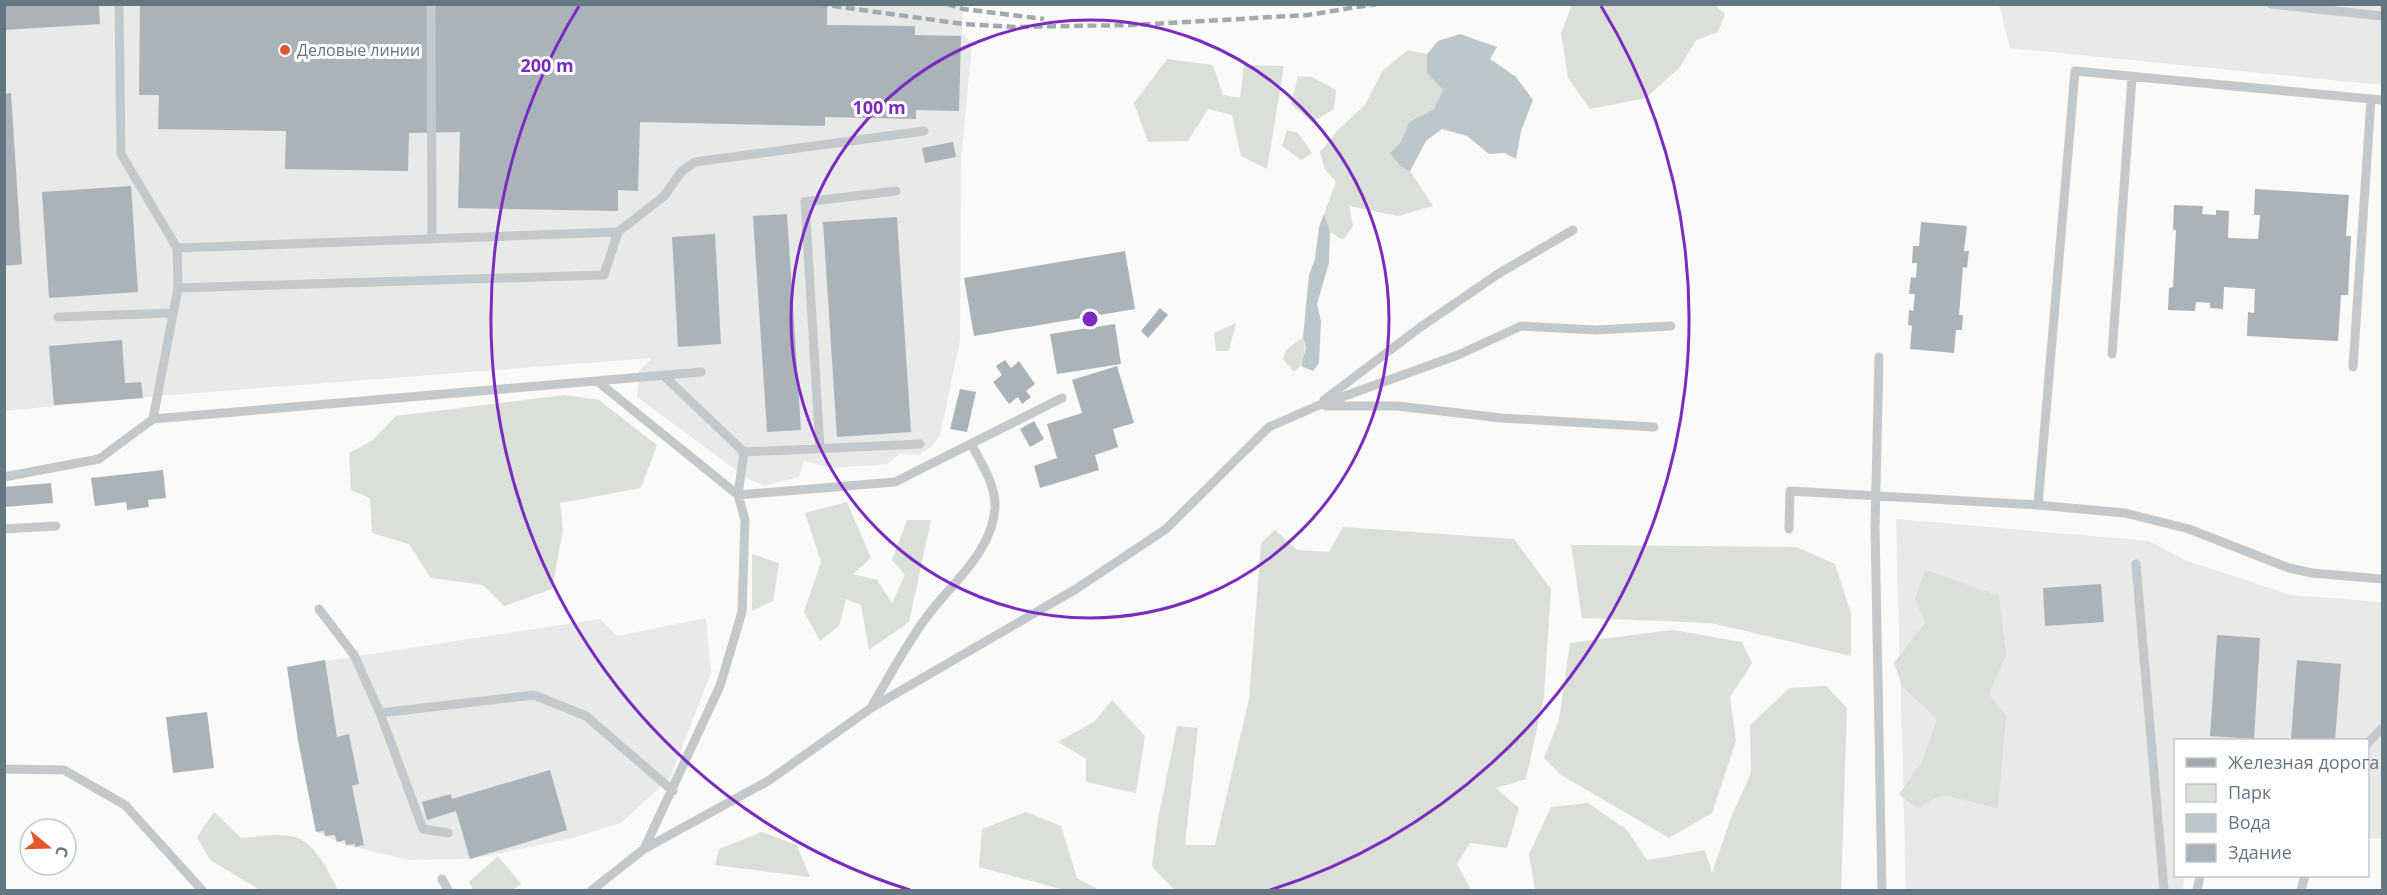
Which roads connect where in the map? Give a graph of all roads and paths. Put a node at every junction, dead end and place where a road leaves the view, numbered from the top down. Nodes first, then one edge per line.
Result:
1 (119, 4) edge
2 (431, 4) edge
3 (2271, 4) edge
4 (2382, 16) edge
5 (2132, 76) junction
6 (2372, 99) junction
7 (2382, 100) edge
8 (924, 131) dead end
9 (896, 191) dead end
10 (1573, 230) dead end
11 (618, 232) junction
12 (432, 238) junction
13 (177, 248) junction
14 (178, 288) junction
15 (173, 313) junction
16 (58, 317) dead end
17 (1671, 326) dead end
18 (2112, 354) dead end
19 (1879, 357) dead end
20 (2354, 367) dead end
21 (701, 372) dead end
22 (663, 375) junction
23 (597, 381) junction
24 (1062, 398) dead end
25 (1317, 406) junction
26 (153, 419) junction
27 (1654, 427) dead end
28 (920, 444) dead end
29 (971, 444) junction
30 (820, 449) junction
31 (744, 452) junction
32 (4, 477) edge
33 (738, 495) junction
34 (1875, 496) junction
35 (2038, 505) junction
36 (56, 526) dead end
37 (4, 529) edge
38 (1789, 529) dead end
39 (2136, 564) dead end
40 (2382, 579) edge
41 (319, 609) dead end
42 (871, 708) junction
43 (380, 712) junction
44 (2382, 728) edge
45 (2369, 741) edge
46 (4, 769) edge
47 (673, 791) junction
48 (448, 832) dead end
49 (644, 849) junction
50 (442, 879) dead end
51 (202, 891) edge
52 (448, 891) edge
53 (592, 891) edge
54 (1882, 891) edge
55 (2164, 891) edge

1 - 13 lane
2 - 12 lane
3 - 4 lane
5 - 6 lane
5 - 18 lane
5 - 35 lane
6 - 7 lane
6 - 20 lane
8 - 11 lane
9 - 30 lane
10 - 25 lane
11 - 12 lane
11 - 14 lane
12 - 13 lane
13 - 14 lane
14 - 15 lane
15 - 16 lane
15 - 26 lane
17 - 25 lane
19 - 34 lane
21 - 22 lane
22 - 23 lane
22 - 31 lane
23 - 26 lane
23 - 33 lane
24 - 29 lane
25 - 27 lane
25 - 42 lane
26 - 32 lane
28 - 30 lane
29 - 33 lane
29 - 42 lane
30 - 31 lane
31 - 33 lane
33 - 47 lane
34 - 35 lane
34 - 38 lane
34 - 54 lane
35 - 40 lane
36 - 37 lane
39 - 55 lane
41 - 43 lane
42 - 49 lane
43 - 47 lane
43 - 48 lane
44 - 45 lane
46 - 51 lane
47 - 49 lane
49 - 53 lane
50 - 52 lane

